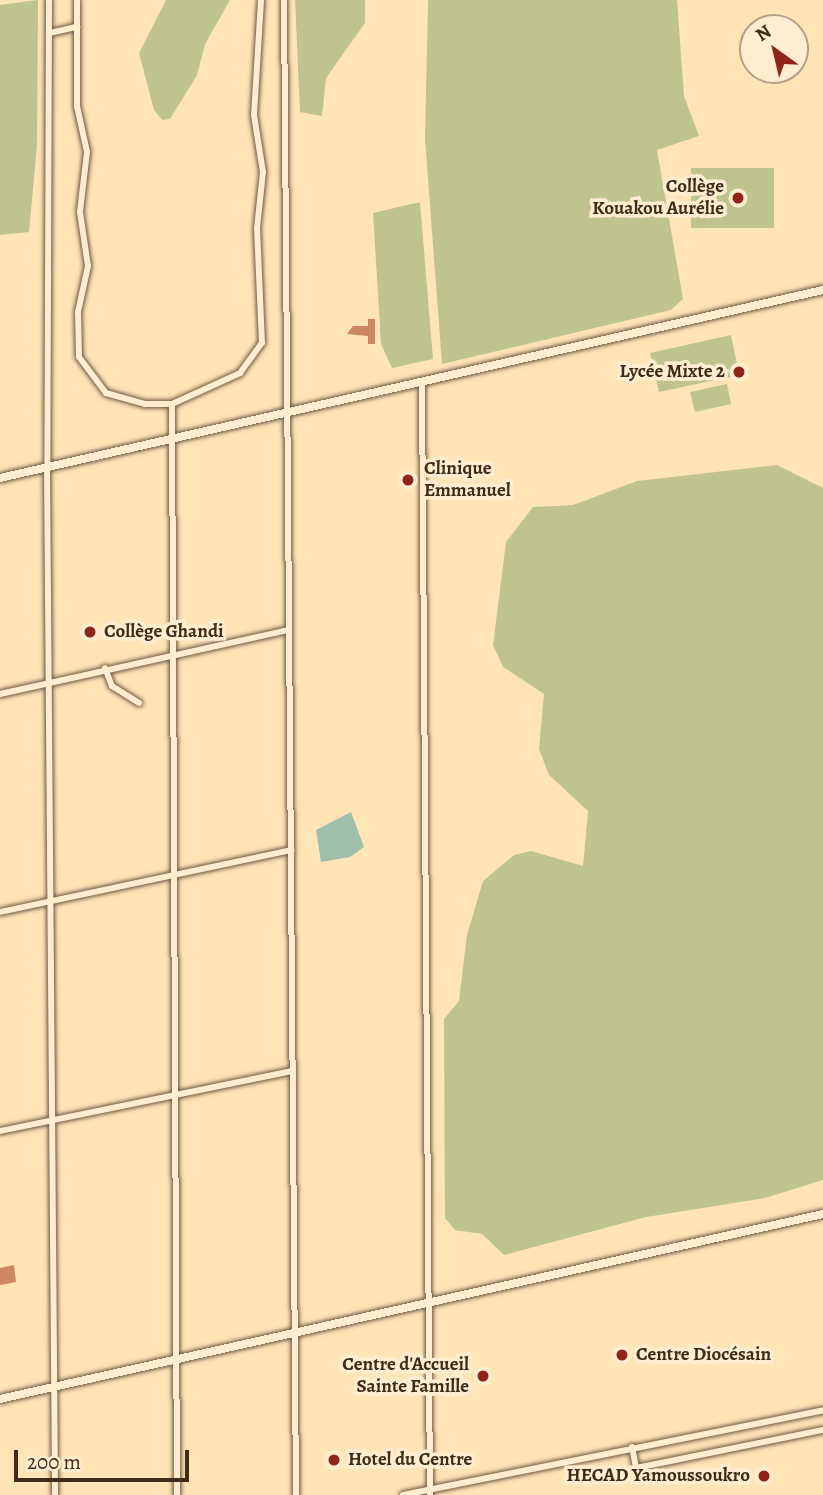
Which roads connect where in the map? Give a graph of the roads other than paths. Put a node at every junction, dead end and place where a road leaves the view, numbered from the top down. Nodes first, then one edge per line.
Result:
1 (49, 0) edge
2 (77, 0) edge
3 (261, 0) edge
4 (284, 0) edge
5 (77, 27) junction
6 (50, 33) junction
7 (823, 290) edge
8 (422, 383) junction
9 (172, 404) junction
10 (290, 413) junction
11 (170, 440) junction
12 (47, 468) junction
13 (0, 478) edge
14 (289, 630) junction
15 (170, 654) junction
16 (105, 668) junction
17 (50, 680) junction
18 (0, 694) edge
19 (139, 704) dead end
20 (291, 850) junction
21 (173, 874) junction
22 (53, 900) junction
23 (0, 912) edge
24 (293, 1071) junction
25 (173, 1097) junction
26 (54, 1119) junction
27 (0, 1131) edge
28 (823, 1214) edge
29 (431, 1302) junction
30 (292, 1334) junction
31 (176, 1359) junction
32 (54, 1385) junction
33 (0, 1399) edge
34 (823, 1410) edge
35 (823, 1430) edge
36 (632, 1447) junction
37 (430, 1492) edge
38 (55, 1495) edge
39 (177, 1495) edge
40 (296, 1495) edge
41 (403, 1495) edge

1 - 6 street
2 - 5 street
3 - 9 street
4 - 10 street
5 - 6 street
5 - 9 street
6 - 12 street
7 - 8 street
8 - 10 street
8 - 29 street
9 - 11 street
10 - 11 street
10 - 14 street
11 - 12 street
11 - 15 street
12 - 13 street
12 - 17 street
14 - 15 street
14 - 20 street
15 - 16 street
15 - 21 street
16 - 17 street
16 - 19 street
17 - 18 street
17 - 22 street
20 - 21 street
20 - 24 street
21 - 22 street
21 - 25 street
22 - 23 street
22 - 26 street
24 - 25 street
24 - 30 street
25 - 26 street
25 - 31 street
26 - 27 street
26 - 32 street
28 - 29 street
29 - 30 street
29 - 37 street
30 - 31 street
30 - 40 street
31 - 32 street
31 - 39 street
32 - 33 street
32 - 38 street
34 - 36 street
35 - 36 street
36 - 37 street
37 - 41 street

